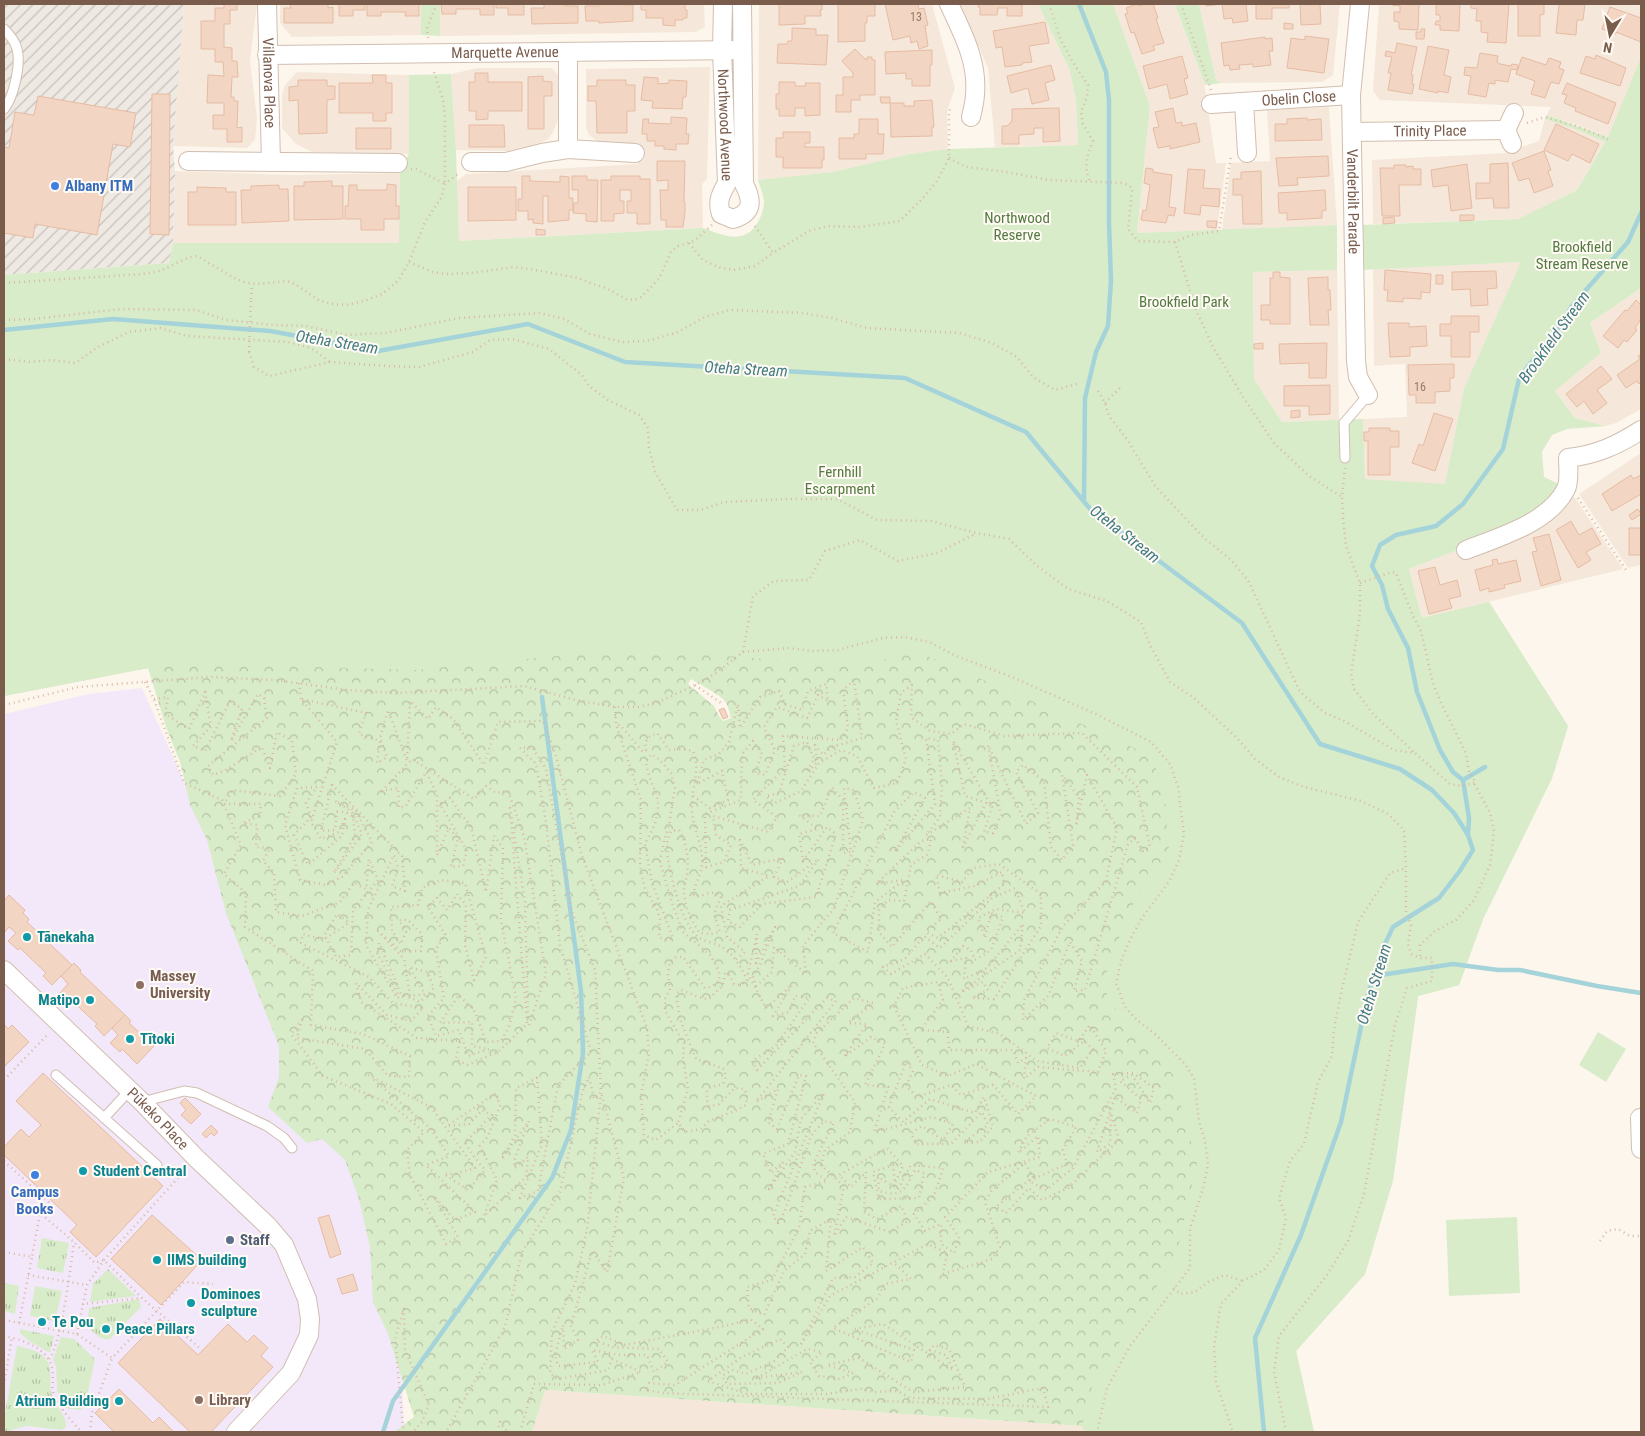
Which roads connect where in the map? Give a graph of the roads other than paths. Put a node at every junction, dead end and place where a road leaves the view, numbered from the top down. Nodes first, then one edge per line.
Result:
1 (267, 4) edge
2 (723, 4) edge
3 (742, 4) edge
4 (949, 4) edge
5 (1360, 4) edge
6 (4, 29) edge
7 (722, 50) junction
8 (742, 50) junction
9 (568, 52) junction
10 (268, 55) junction
11 (1351, 95) junction
12 (1244, 102) junction
13 (1216, 104) road end
14 (4, 110) edge
15 (1514, 113) dead end
16 (972, 117) dead end
17 (1352, 132) junction
18 (568, 148) junction
19 (1246, 152) road end
20 (635, 154) dead end
21 (188, 161) dead end
22 (271, 162) junction
23 (471, 162) road end
24 (404, 166) road end
25 (1368, 394) joint
26 (1641, 430) edge
27 (1346, 458) road end
28 (1466, 550) dead end
29 (4, 970) edge
30 (56, 1075) dead end
31 (136, 1096) junction
32 (104, 1118) junction
33 (1640, 1118) dead end
34 (292, 1148) dead end
35 (1641, 1150) edge
36 (157, 1165) dead end
37 (236, 1432) edge

1 - 10 street, Villanova Place
2 - 7 street, Northwood Avenue
3 - 8 street, Northwood Avenue
4 - 16 street
5 - 11 street, Vanderbilt Parade
6 - 14 lane
7 - 8 street, Marquette Avenue
7 - 8 street, Northwood Avenue
7 - 9 street, Marquette Avenue
9 - 10 street, Marquette Avenue
9 - 18 street
10 - 22 street, Villanova Place
11 - 12 street, Obelin Close
11 - 17 street, Vanderbilt Parade
12 - 13 street, Obelin Close
12 - 19 street, Obelin Close
15 - 17 street, Trinity Place
17 - 25 street, Vanderbilt Parade
18 - 20 street
18 - 23 street
21 - 22 street
22 - 24 street
25 - 27 lane
26 - 28 street
29 - 31 street, Pūkeko Place
30 - 32 lane
31 - 32 lane
31 - 34 lane
31 - 37 street, Pūkeko Place
32 - 36 lane
33 - 35 street

